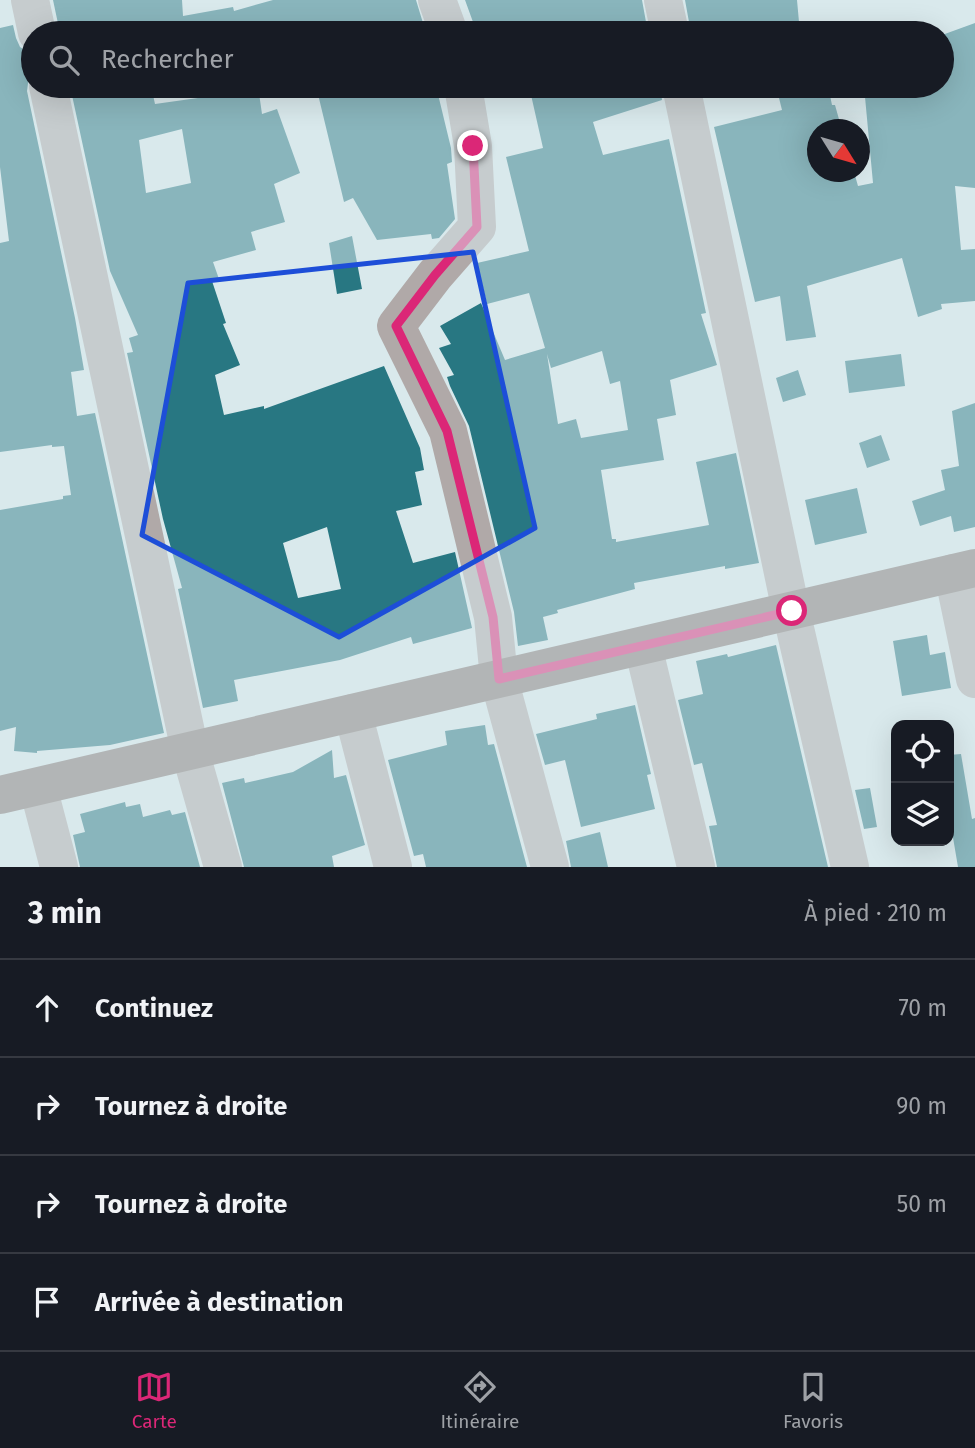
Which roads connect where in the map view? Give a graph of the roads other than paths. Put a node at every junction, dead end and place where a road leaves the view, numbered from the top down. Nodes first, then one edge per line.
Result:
1 (30, 0) edge
2 (437, 0) edge
3 (663, 0) edge
4 (34, 21) edge
5 (445, 21) edge
6 (667, 21) edge
7 (51, 98) edge
8 (465, 98) edge
9 (684, 98) edge
10 (964, 571) edge
11 (792, 611) junction
12 (643, 646) junction
13 (499, 679) junction
14 (975, 679) edge
15 (353, 713) junction
16 (190, 751) junction
17 (38, 786) junction
18 (0, 795) edge
19 (60, 867) edge
20 (223, 867) edge
21 (393, 867) edge
22 (550, 867) edge
23 (695, 867) edge
24 (850, 867) edge

1 - 4 street
2 - 5 street
3 - 6 street
7 - 16 street
8 - 13 street
9 - 11 street
10 - 11 main road
10 - 14 street
11 - 12 main road
11 - 24 street
12 - 13 main road
12 - 23 street
13 - 15 main road
13 - 22 street
15 - 16 main road
15 - 21 street
16 - 17 main road
16 - 20 street
17 - 18 main road
17 - 19 street

